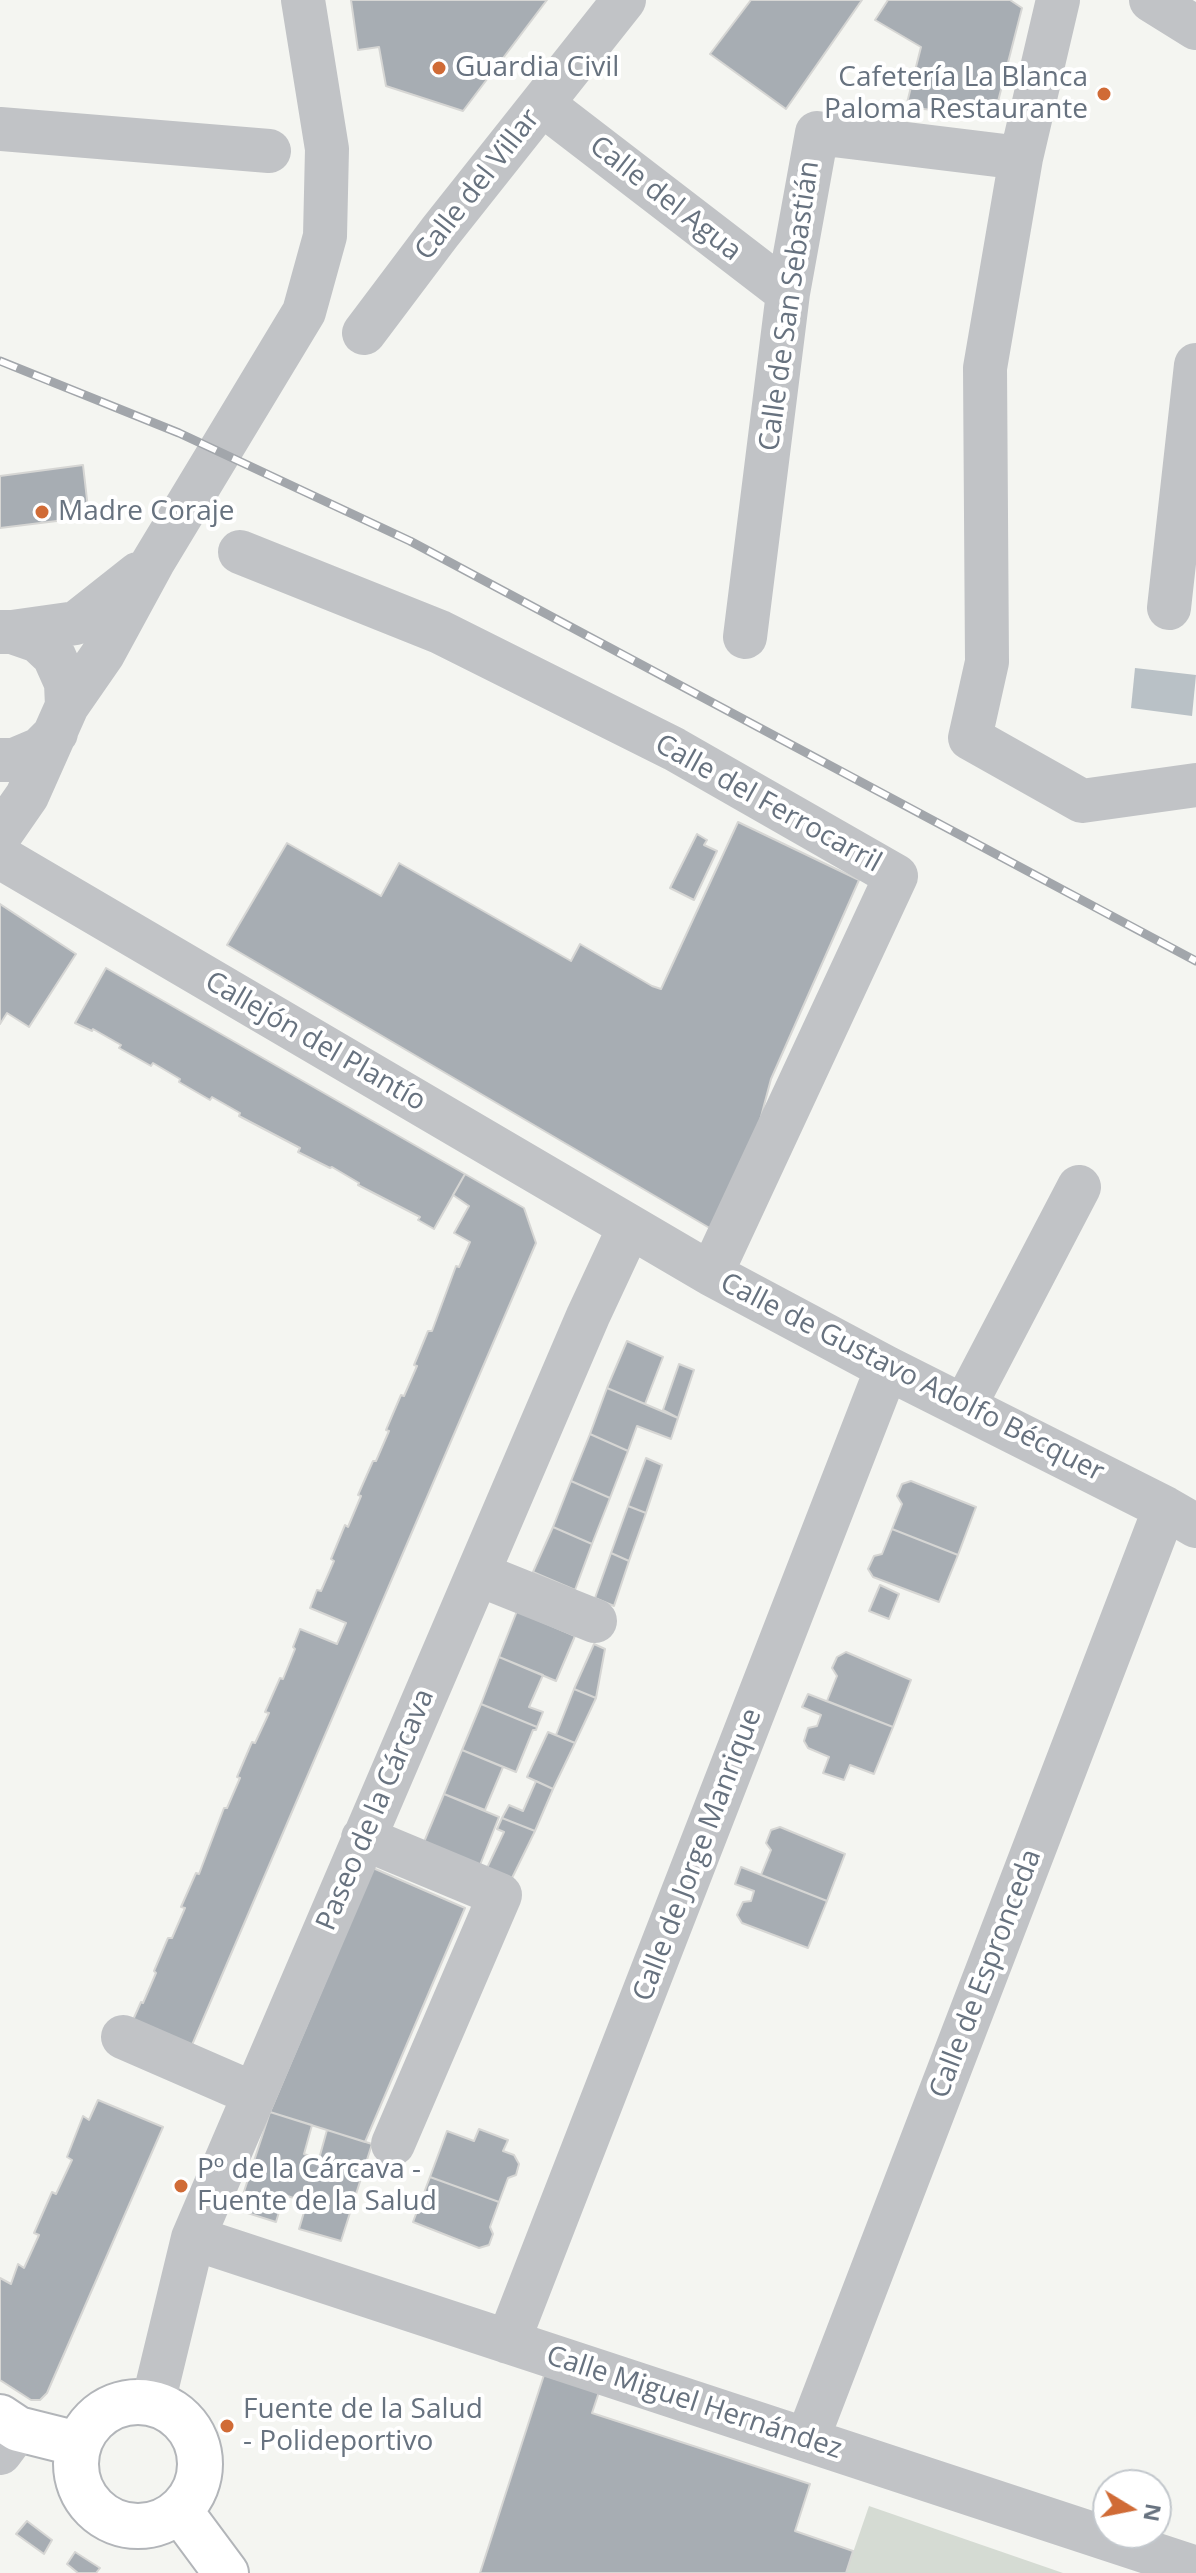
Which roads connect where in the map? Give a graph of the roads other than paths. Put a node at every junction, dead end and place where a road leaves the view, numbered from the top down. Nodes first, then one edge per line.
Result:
1 (303, 0) edge
2 (624, 0) edge
3 (1058, 0) edge
4 (1151, 0) edge
5 (1196, 28) edge
6 (542, 104) junction
7 (0, 129) edge
8 (269, 151) dead end
9 (1021, 158) junction
10 (788, 293) junction
11 (364, 333) dead end
12 (1196, 365) edge
13 (240, 552) dead end
14 (153, 562) junction
15 (1169, 608) dead end
16 (3, 632) edge
17 (745, 637) dead end
18 (62, 720) junction
19 (0, 760) edge
20 (1196, 785) edge
21 (0, 835) edge
22 (0, 857) edge
23 (1079, 1187) dead end
24 (629, 1228) junction
25 (711, 1274) junction
26 (887, 1368) junction
27 (964, 1407) junction
28 (1181, 1517) edge
29 (478, 1574) junction
30 (595, 1621) dead end
31 (363, 1838) junction
32 (123, 2037) dead end
33 (254, 2094) junction
34 (393, 2144) dead end
35 (193, 2238) junction
36 (508, 2342) junction
37 (153, 2403) junction
38 (6, 2433) edge
39 (807, 2440) junction
40 (78, 2444) junction
41 (180, 2511) junction
42 (1196, 2568) edge
43 (226, 2573) edge

1 - 14 street
2 - 6 street, Calle del Villar
3 - 9 street
4 - 5 street
6 - 10 street, Calle del Agua
6 - 11 street, Calle del Villar
7 - 8 street
9 - 10 street, Calle de San Sebastián
9 - 20 street
10 - 17 street, Calle de San Sebastián
12 - 15 street
13 - 25 street, Calle del Ferrocarril
14 - 16 street
14 - 18 street
16 - 18 street
18 - 19 street
18 - 21 street
22 - 24 street, Callejón del Plantío
23 - 27 street
24 - 25 street, Calle de Gustavo Adolfo Bécquer
24 - 29 street, Paseo de la Cárcava
25 - 26 street, Calle de Gustavo Adolfo Bécquer
26 - 27 street, Calle de Gustavo Adolfo Bécquer
26 - 36 street, Calle de Jorge Manrique
27 - 28 street, Calle de Gustavo Adolfo Bécquer
28 - 39 street, Calle de Espronceda
29 - 30 street
29 - 31 street, Paseo de la Cárcava
31 - 33 street, Paseo de la Cárcava
31 - 34 street
32 - 33 street
33 - 35 street, Paseo de la Cárcava
35 - 36 street, Calle Miguel Hernández
35 - 37 street, Paseo de la Cárcava
36 - 39 street, Calle Miguel Hernández
37 - 40 main road
37 - 41 main road
38 - 40 main road
39 - 42 street, Calle Miguel Hernández
40 - 41 main road
41 - 43 main road

